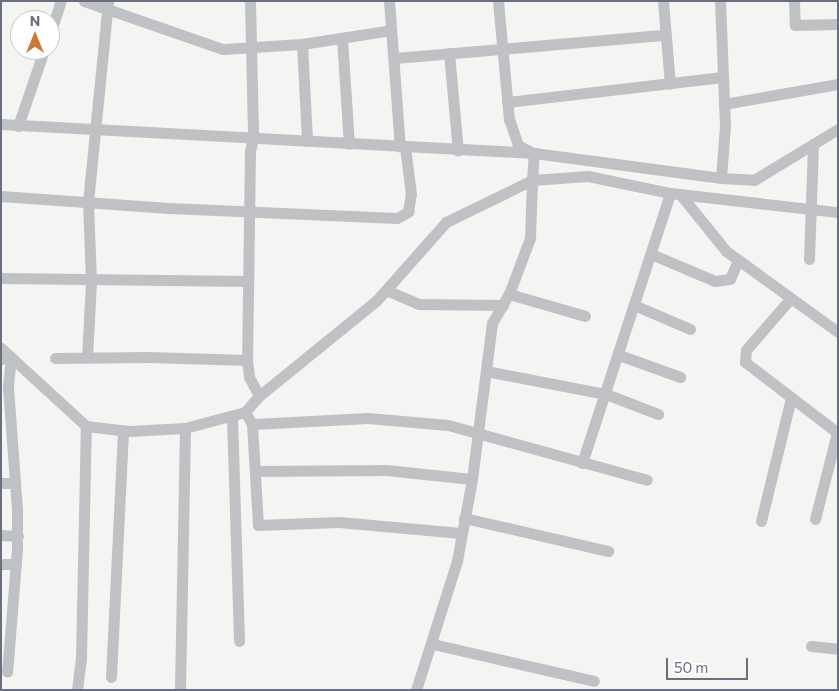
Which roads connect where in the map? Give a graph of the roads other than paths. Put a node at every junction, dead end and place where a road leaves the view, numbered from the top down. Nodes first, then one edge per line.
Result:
1 (84, 1) edge
2 (250, 1) edge
3 (389, 1) edge
4 (498, 1) edge
5 (663, 1) edge
6 (720, 1) edge
7 (794, 1) edge
8 (107, 5) edge
9 (838, 24) edge
10 (391, 30) junction
11 (665, 35) junction
12 (342, 39) junction
13 (302, 44) junction
14 (250, 48) junction
15 (503, 51) junction
16 (449, 53) junction
17 (396, 58) junction
18 (41, 60) edge
19 (723, 77) junction
20 (670, 84) junction
21 (838, 84) edge
22 (507, 102) junction
23 (724, 104) junction
24 (1, 124) edge
25 (18, 126) junction
26 (838, 129) edge
27 (93, 130) junction
28 (253, 138) junction
29 (307, 141) junction
30 (349, 144) junction
31 (813, 144) junction
32 (402, 147) junction
33 (458, 151) junction
34 (534, 153) junction
35 (721, 178) junction
36 (532, 180) junction
37 (675, 194) junction
38 (1, 196) edge
39 (88, 202) junction
40 (811, 210) junction
41 (249, 212) junction
42 (838, 212) edge
43 (651, 254) junction
44 (810, 259) dead end
45 (738, 260) junction
46 (1, 278) edge
47 (91, 281) junction
48 (248, 281) junction
49 (386, 290) junction
50 (509, 294) junction
51 (790, 299) junction
52 (503, 305) junction
53 (634, 305) junction
54 (585, 316) dead end
55 (690, 329) dead end
56 (838, 332) edge
57 (1, 348) edge
58 (618, 355) junction
59 (6, 358) edge
60 (55, 358) dead end
61 (87, 358) junction
62 (247, 360) junction
63 (486, 371) junction
64 (680, 378) dead end
65 (606, 394) junction
66 (259, 396) junction
67 (791, 398) junction
68 (245, 412) junction
69 (658, 414) dead end
70 (232, 417) junction
71 (252, 424) junction
72 (86, 426) junction
73 (184, 428) junction
74 (6, 429) edge
75 (123, 431) junction
76 (478, 431) junction
77 (838, 433) edge
78 (582, 463) junction
79 (256, 471) junction
80 (472, 479) junction
81 (647, 480) dead end
82 (1, 483) edge
83 (15, 483) junction
84 (464, 518) junction
85 (815, 519) dead end
86 (761, 521) dead end
87 (461, 533) junction
88 (1, 535) edge
89 (18, 536) junction
90 (608, 552) dead end
91 (1, 564) edge
92 (16, 564) junction
93 (5, 628) edge
94 (239, 642) dead end
95 (433, 644) junction
96 (811, 646) dead end
97 (838, 649) edge
98 (7, 672) dead end
99 (111, 677) dead end
100 (594, 681) dead end
101 (77, 690) edge
102 (180, 690) edge
103 (416, 690) edge

1 - 8 street
2 - 14 street
3 - 10 street
4 - 15 street
5 - 11 street
6 - 19 street
7 - 9 street
8 - 14 street
8 - 27 street
10 - 12 street
10 - 17 street
11 - 15 street
11 - 20 street
12 - 13 street
12 - 30 street
13 - 14 street
13 - 29 street
14 - 28 street
15 - 16 street
15 - 22 street
16 - 17 street
16 - 33 street
17 - 32 street
18 - 25 street
19 - 20 street
19 - 23 street
20 - 22 street
21 - 23 street
22 - 34 street
23 - 35 street
24 - 25 street
25 - 27 street
26 - 31 street
27 - 28 street
27 - 39 street
28 - 29 street
28 - 41 street
29 - 30 street
30 - 32 street
31 - 35 street
31 - 40 street
32 - 33 street
32 - 41 street
33 - 34 street
34 - 35 street
34 - 36 street
36 - 37 street
36 - 49 street
36 - 50 street
37 - 40 street
37 - 43 street
37 - 45 street
38 - 39 street
39 - 41 street
39 - 47 street
40 - 42 street
40 - 44 street
41 - 48 street
43 - 45 street
43 - 53 street
45 - 51 street
46 - 47 street
47 - 48 street
47 - 61 street
48 - 62 street
49 - 52 street
49 - 66 street
50 - 52 street
50 - 54 street
51 - 56 street
51 - 67 street
52 - 63 street
53 - 55 street
53 - 58 street
57 - 59 street
58 - 64 street
58 - 65 street
59 - 72 street
59 - 74 street
60 - 61 street
61 - 62 street
62 - 66 street
63 - 65 street
63 - 76 street
65 - 69 street
65 - 78 street
66 - 68 street
67 - 77 street
67 - 86 street
68 - 70 street
68 - 71 street
70 - 73 street
70 - 94 street
71 - 76 street
71 - 79 street
72 - 75 street
72 - 101 street
73 - 75 street
73 - 102 street
74 - 83 street
75 - 99 street
76 - 78 street
76 - 80 street
77 - 85 street
78 - 81 street
79 - 80 street
79 - 87 street
80 - 84 street
82 - 83 street
83 - 89 street
84 - 87 street
84 - 90 street
87 - 95 street
88 - 89 street
89 - 92 street
91 - 92 street
92 - 93 street
93 - 98 street
95 - 100 street
95 - 103 street
96 - 97 street

